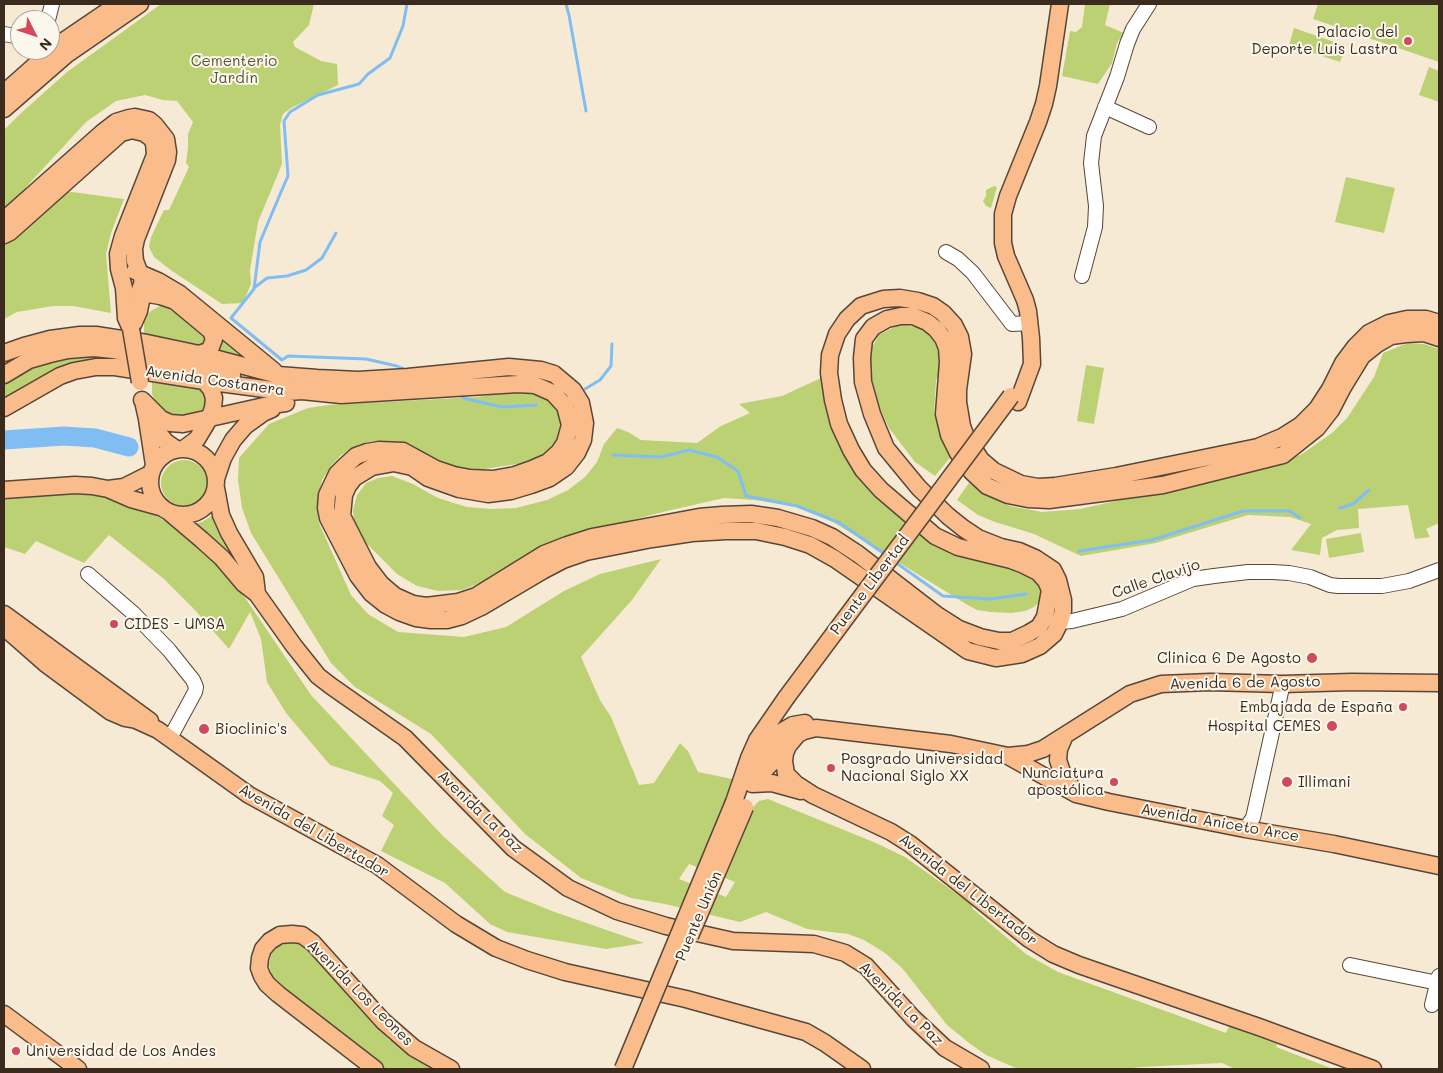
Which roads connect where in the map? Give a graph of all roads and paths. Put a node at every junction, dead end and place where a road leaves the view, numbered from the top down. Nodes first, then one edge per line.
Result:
1 (118, 4) edge
2 (140, 4) edge
3 (1060, 4) edge
4 (1149, 4) edge
5 (60, 46) edge
6 (60, 46) edge
7 (43, 60) edge
8 (47, 60) edge
9 (4, 93) edge
10 (1106, 106) junction
11 (4, 110) edge
12 (1149, 127) dead end
13 (33, 203) junction
14 (4, 220) edge
15 (131, 234) junction
16 (4, 235) edge
17 (946, 252) dead end
18 (139, 273) junction
19 (1082, 276) dead end
20 (123, 284) junction
21 (140, 290) junction
22 (160, 296) junction
23 (139, 311) junction
24 (1029, 323) junction
25 (1439, 323) edge
26 (131, 329) junction
27 (1439, 338) edge
28 (24, 346) junction
29 (4, 353) edge
30 (199, 354) junction
31 (4, 362) edge
32 (278, 374) junction
33 (4, 375) edge
34 (228, 379) junction
35 (204, 381) junction
36 (432, 382) junction
37 (309, 392) junction
38 (142, 400) junction
39 (286, 403) junction
40 (4, 408) edge
41 (147, 419) junction
42 (209, 419) junction
43 (573, 442) junction
44 (181, 449) junction
45 (152, 470) junction
46 (216, 483) junction
47 (108, 489) junction
48 (4, 490) edge
49 (164, 509) junction
50 (1439, 570) edge
51 (88, 574) dead end
52 (257, 594) junction
53 (4, 614) edge
54 (1053, 620) junction
55 (4, 626) edge
56 (1439, 683) edge
57 (1282, 684) junction
58 (790, 702) junction
59 (810, 725) junction
60 (164, 734) junction
61 (1064, 739) junction
62 (788, 746) junction
63 (1008, 756) junction
64 (758, 761) junction
65 (1051, 780) junction
66 (747, 782) junction
67 (1076, 794) junction
68 (813, 795) junction
69 (740, 804) junction
70 (1245, 828) junction
71 (1439, 866) edge
72 (1350, 965) dead end
73 (1438, 979) edge
74 (1432, 1005) dead end
75 (4, 1014) edge
76 (78, 1069) edge
77 (374, 1069) edge
78 (451, 1069) edge
79 (623, 1069) edge
80 (634, 1069) edge
81 (862, 1069) edge
82 (981, 1069) edge
83 (1373, 1069) edge

1 - 5 main road
2 - 6 main road
3 - 24 main road, Puente Libertad
4 - 10 street
7 - 9 main road
8 - 11 main road
10 - 12 street
10 - 19 street
13 - 14 main road
13 - 15 main road
13 - 16 main road
15 - 18 main road
15 - 20 main road
17 - 24 street
18 - 20 main road
18 - 21 main road
18 - 32 main road
20 - 21 main road
20 - 26 main road
21 - 22 main road
21 - 23 main road
22 - 23 main road
22 - 30 main road
23 - 26 main road
24 - 58 main road, Puente Libertad
25 - 54 main road
26 - 38 main road, bridge
27 - 54 main road
28 - 29 main road, Avenida Costanera
28 - 30 main road, Avenida Costanera
28 - 31 main road
30 - 32 main road, Avenida Costanera
32 - 36 main road, Avenida Costanera
33 - 34 main road
34 - 35 main road, Avenida Costanera
34 - 37 main road
34 - 42 main road
35 - 40 main road, Avenida Costanera
35 - 42 main road
36 - 37 main road
36 - 43 main road
36 - 43 main road
37 - 39 main road
38 - 41 main road
38 - 42 main road
39 - 42 main road
39 - 46 main road
41 - 44 main road
41 - 45 main road
42 - 44 main road
43 - 54 main road
44 - 45 main road
44 - 46 main road
45 - 47 main road
45 - 49 main road
46 - 49 main road
46 - 52 main road, Avenida La Paz
47 - 48 main road
47 - 49 main road
49 - 52 main road, Avenida La Paz
50 - 54 street, Calle Clavijo
51 - 60 street
52 - 82 main road, Avenida La Paz
53 - 60 main road, Avenida del Libertador
55 - 60 main road, Avenida del Libertador
56 - 57 main road, Avenida 6 de Agosto
57 - 61 main road, Avenida 6 de Agosto
57 - 70 street
58 - 59 main road
58 - 64 main road, Puente Libertad
58 - 66 main road, Puente Libertad
59 - 62 main road
59 - 63 main road
59 - 64 main road
60 - 81 main road, Avenida del Libertador
61 - 63 main road, Avenida 6 de Agosto
61 - 65 main road
61 - 67 main road
62 - 66 main road
62 - 68 main road, Avenida del Libertador
63 - 65 main road, Avenida Aniceto Arce
64 - 66 main road, Puente Unión
65 - 67 main road, Avenida Aniceto Arce
66 - 68 main road
66 - 69 main road, Puente Unión
67 - 70 main road, Avenida Aniceto Arce
68 - 83 main road, Avenida del Libertador
69 - 79 main road, Puente Unión, bridge
69 - 80 main road, Puente Unión, bridge
70 - 71 main road, Avenida Aniceto Arce
72 - 73 street
73 - 74 street
75 - 76 main road
77 - 78 main road, Avenida Los Leones

